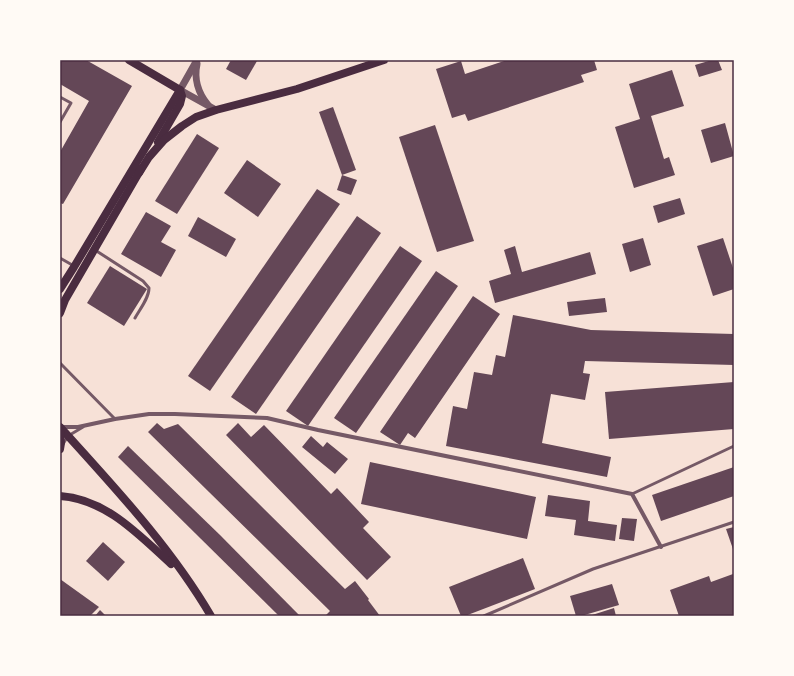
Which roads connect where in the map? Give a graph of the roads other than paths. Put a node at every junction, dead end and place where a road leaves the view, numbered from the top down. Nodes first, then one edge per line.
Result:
1 (129, 60) edge
2 (198, 60) edge
3 (384, 60) edge
4 (180, 90) junction
5 (60, 97) edge
6 (214, 109) junction
7 (60, 122) edge
8 (139, 173) junction
9 (94, 250) junction
10 (60, 258) edge
11 (74, 267) junction
12 (60, 289) edge
13 (60, 313) edge
14 (135, 318) dead end
15 (60, 363) edge
16 (115, 418) junction
17 (88, 426) junction
18 (60, 427) edge
19 (60, 431) edge
20 (68, 436) junction
21 (734, 446) edge
22 (60, 449) edge
23 (632, 494) junction
24 (60, 496) edge
25 (734, 522) edge
26 (661, 547) junction
27 (187, 577) junction
28 (211, 616) edge
29 (484, 616) edge

1 - 4 main road
2 - 4 street
2 - 6 street
3 - 6 main road
4 - 6 street
4 - 8 main road
4 - 11 main road
5 - 7 lane
6 - 8 main road
8 - 9 main road
9 - 13 main road
9 - 14 lane
10 - 11 lane
11 - 12 main road
15 - 16 lane
16 - 17 street
16 - 23 street
17 - 18 street
17 - 20 lane
18 - 20 main road
19 - 22 main road
20 - 22 lane
20 - 27 main road
21 - 23 lane
23 - 26 street
24 - 27 main road
25 - 26 lane
26 - 29 lane
27 - 28 main road

